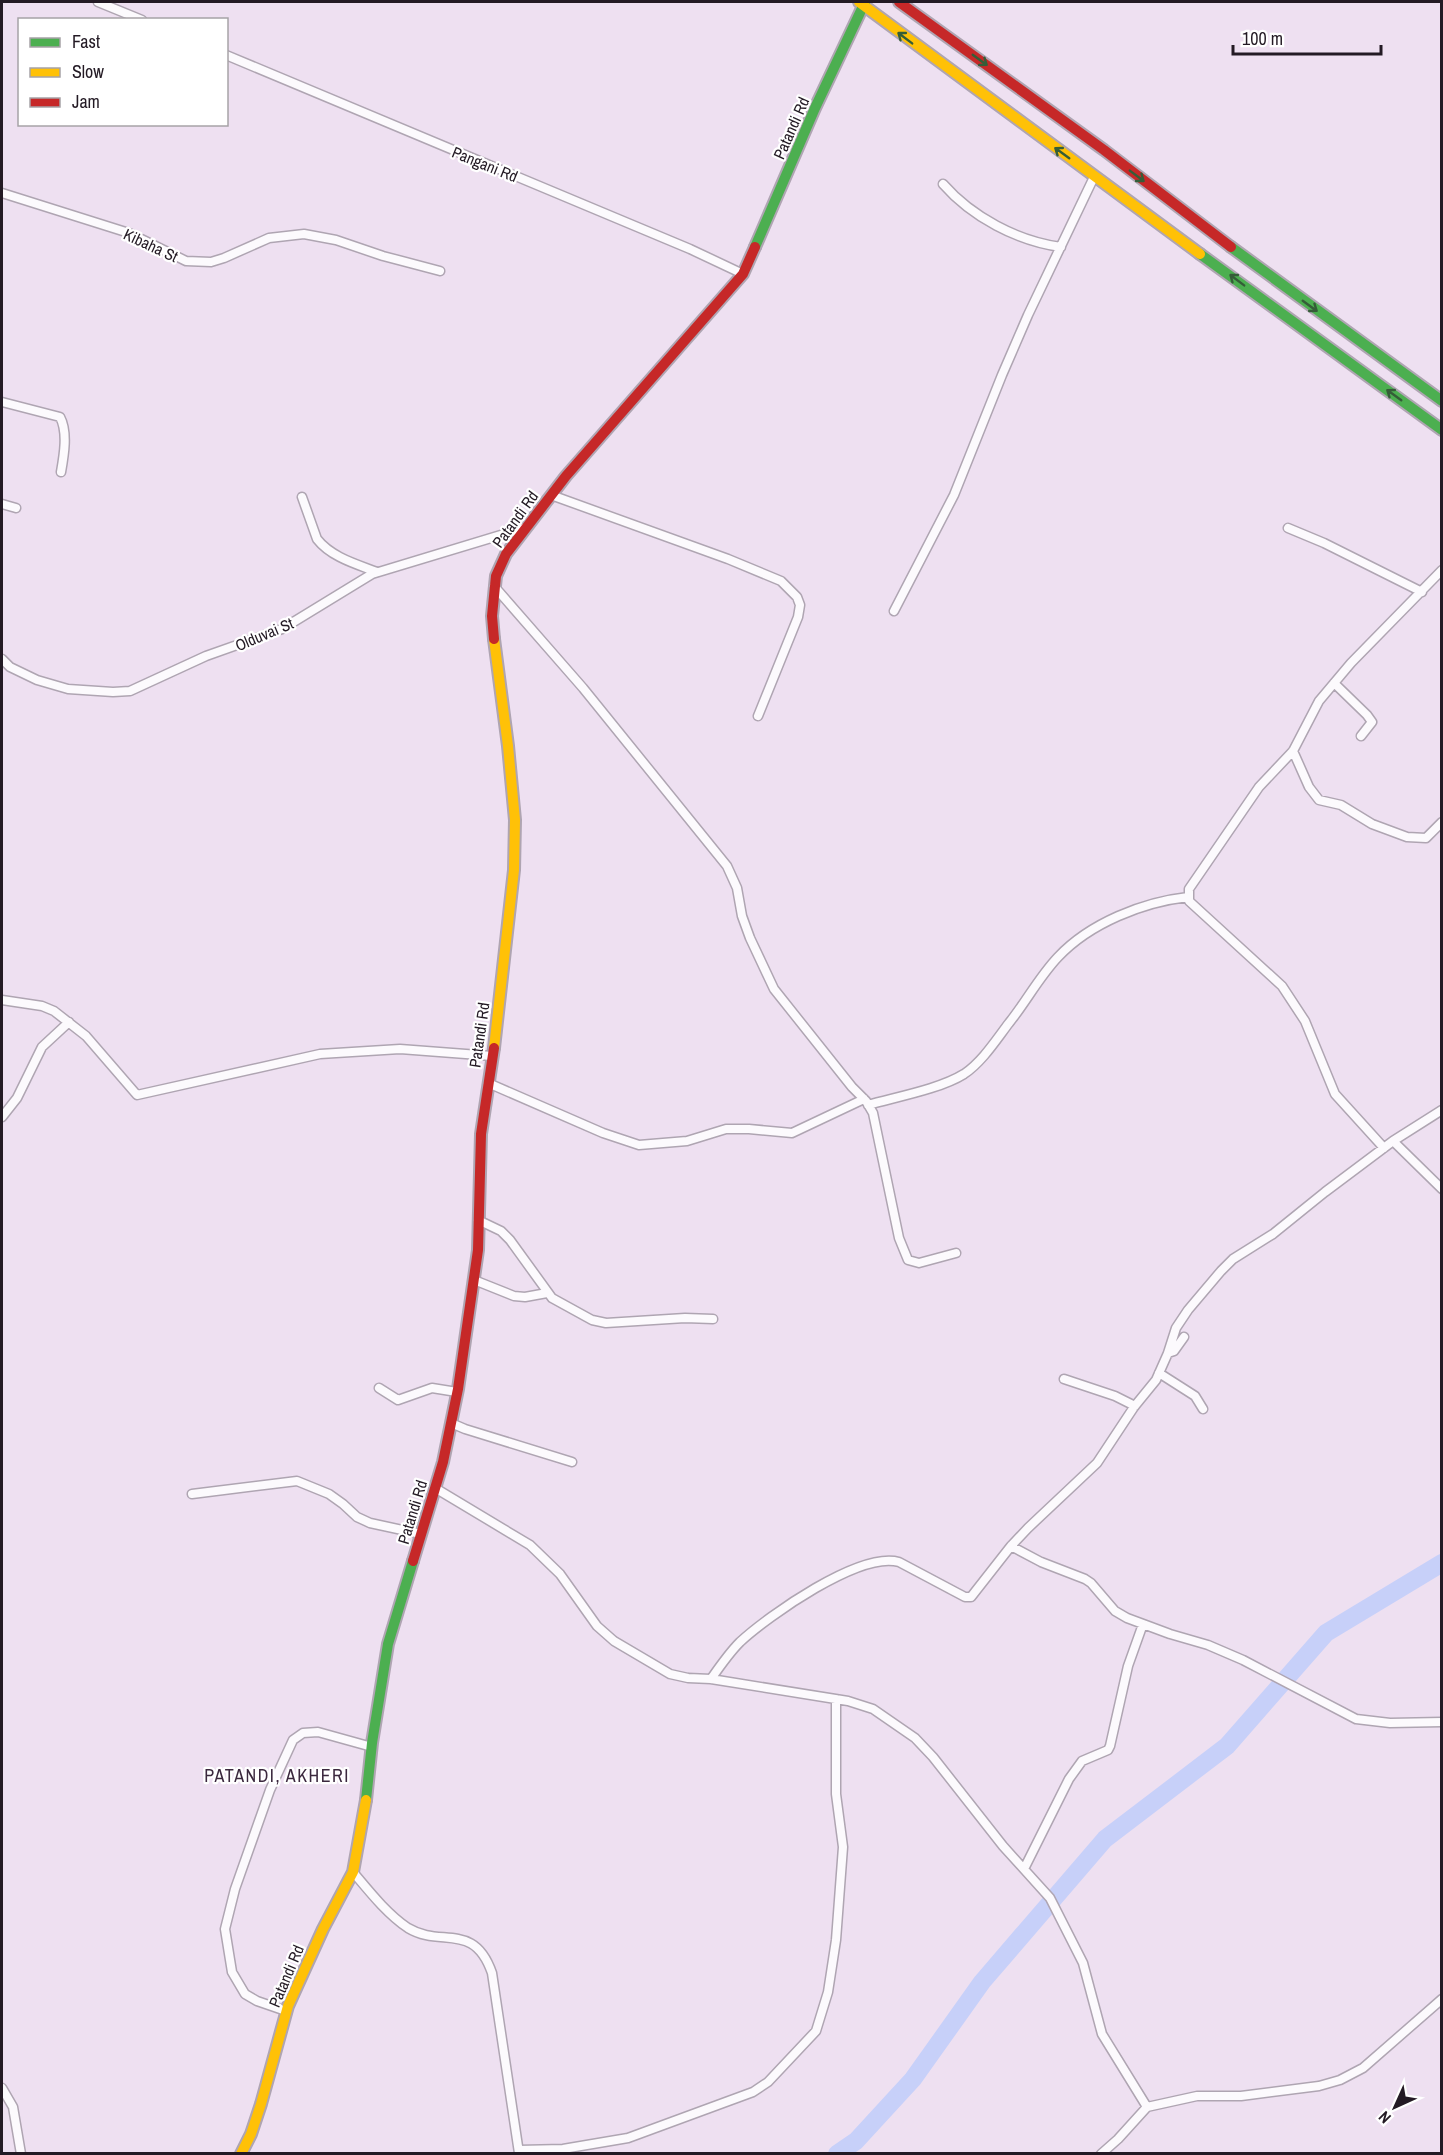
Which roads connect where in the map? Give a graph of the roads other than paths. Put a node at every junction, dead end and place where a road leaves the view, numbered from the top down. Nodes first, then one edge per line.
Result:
1 (98, 2) edge
2 (898, 2) edge
3 (862, 3) edge
4 (137, 18) edge
5 (228, 56) edge
6 (1095, 177) junction
7 (944, 184) dead end
8 (2, 193) edge
9 (1228, 246) junction
10 (1061, 247) junction
11 (1216, 264) junction
12 (440, 272) dead end
13 (743, 274) junction
14 (1286, 289) junction
15 (1274, 308) junction
16 (1442, 400) edge
17 (2, 402) edge
18 (1442, 430) edge
19 (61, 472) dead end
20 (551, 495) junction
21 (302, 497) dead end
22 (2, 504) edge
23 (16, 508) dead end
24 (524, 528) junction
25 (1288, 528) dead end
26 (1442, 570) edge
27 (377, 572) junction
28 (494, 586) junction
29 (1422, 592) junction
30 (894, 611) dead end
31 (2, 659) edge
32 (1334, 683) junction
33 (758, 716) dead end
34 (1360, 736) dead end
35 (1293, 751) junction
36 (1442, 822) edge
37 (1188, 897) junction
38 (2, 1000) edge
39 (69, 1022) junction
40 (492, 1056) junction
41 (488, 1083) junction
42 (866, 1102) junction
43 (1442, 1110) edge
44 (2, 1117) edge
45 (1393, 1142) junction
46 (1384, 1148) junction
47 (1442, 1189) edge
48 (478, 1220) junction
49 (956, 1253) dead end
50 (474, 1280) junction
51 (547, 1293) junction
52 (713, 1319) dead end
53 (1184, 1337) dead end
54 (1168, 1353) junction
55 (1159, 1373) junction
56 (1064, 1379) dead end
57 (379, 1388) dead end
58 (457, 1392) junction
59 (1135, 1406) junction
60 (1203, 1409) dead end
61 (451, 1423) junction
62 (572, 1462) dead end
63 (435, 1488) junction
64 (192, 1494) dead end
65 (421, 1534) junction
66 (1011, 1546) junction
67 (1143, 1624) junction
68 (711, 1679) junction
69 (836, 1699) junction
70 (1442, 1722) edge
71 (372, 1747) junction
72 (1024, 1869) junction
73 (353, 1872) junction
74 (1442, 1999) edge
75 (286, 2011) junction
76 (2, 2088) edge
77 (1147, 2107) junction
78 (519, 2152) edge
79 (21, 2154) edge
80 (241, 2154) edge
81 (1101, 2154) edge

1 - 4 street
2 -> 9 main road
6 -> 3 main road
3 - 13 main road, Patandi Rd
5 - 13 street, Pangani Rd
6 - 10 street
6 - 11 main road
7 - 10 street
8 - 12 street, Kibaha St
9 - 11 main road
9 - 14 main road
10 - 30 street
15 -> 11 main road
13 - 20 main road, Patandi Rd
14 - 15 main road
14 -> 16 main road
18 -> 15 main road
17 - 19 street
20 - 24 main road, Patandi Rd
20 - 33 street
21 - 27 street
22 - 23 street
24 - 27 street, Olduvai St
24 - 28 main road, Patandi Rd
25 - 29 street
26 - 29 street
27 - 31 street, Olduvai St
28 - 40 main road, Patandi Rd
28 - 42 street
29 - 32 street
32 - 34 street
32 - 35 street
35 - 36 street
35 - 37 street
37 - 42 street
37 - 46 street
38 - 39 street
39 - 40 street
39 - 44 street
40 - 41 main road, Patandi Rd
41 - 42 street
41 - 48 main road, Patandi Rd
42 - 49 street
43 - 45 street
45 - 46 street
45 - 47 street
46 - 54 street
48 - 50 main road, Patandi Rd
48 - 51 street
50 - 51 street
50 - 58 main road, Patandi Rd
51 - 52 street
53 - 54 street
54 - 55 street
55 - 59 street
55 - 60 street
56 - 59 street
57 - 58 street
58 - 61 main road, Patandi Rd
59 - 66 street
61 - 62 street
61 - 63 main road, Patandi Rd
63 - 65 main road, Patandi Rd
63 - 68 street
64 - 65 street
65 - 71 main road, Patandi Rd
66 - 67 street
66 - 68 street
67 - 70 street
67 - 72 street
68 - 69 street
69 - 72 street
69 - 78 street
71 - 73 main road, Patandi Rd
71 - 75 street
72 - 77 street
73 - 75 main road, Patandi Rd
73 - 78 street
74 - 77 street
75 - 80 main road, Patandi Rd
76 - 79 street
77 - 81 street

